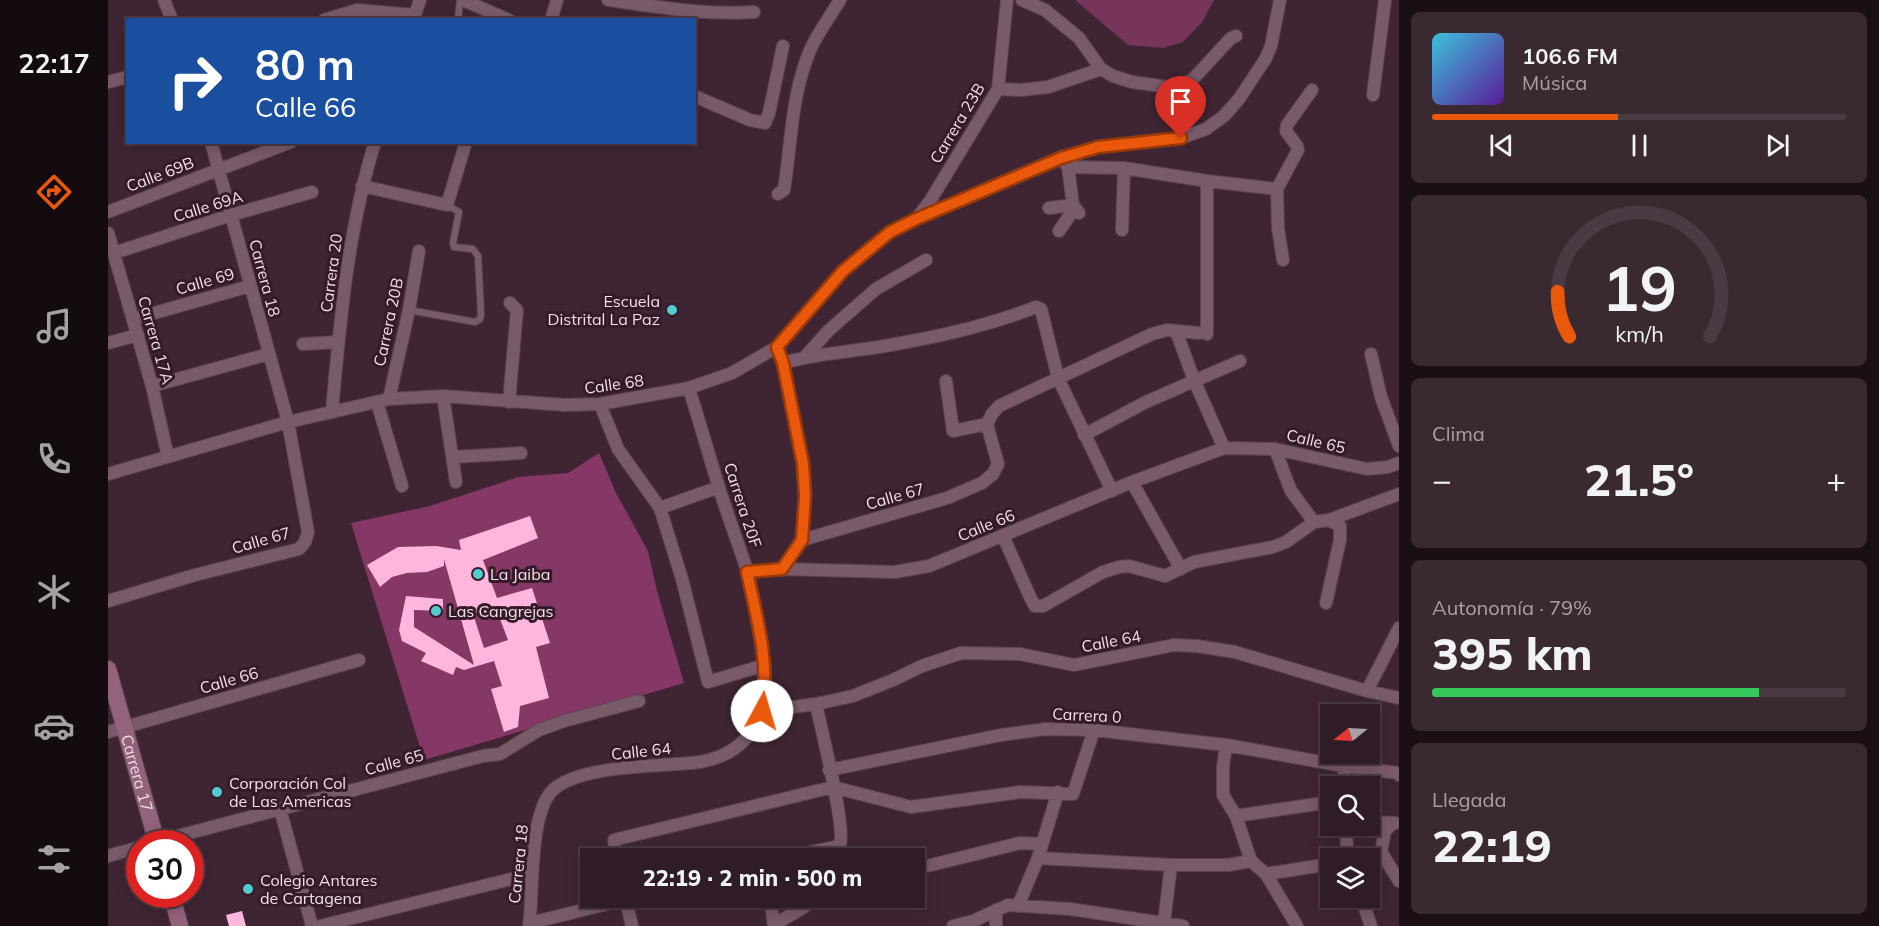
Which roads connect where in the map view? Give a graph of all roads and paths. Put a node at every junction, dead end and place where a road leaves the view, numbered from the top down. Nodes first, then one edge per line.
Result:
1 (164, 0) edge
2 (420, 0) edge
3 (461, 0) edge
4 (557, 0) edge
5 (608, 0) edge
6 (840, 0) edge
7 (1007, 0) edge
8 (1022, 0) edge
9 (1280, 0) edge
10 (1385, 0) edge
11 (355, 5) edge
12 (754, 12) dead end
13 (414, 17) edge
14 (171, 18) edge
15 (328, 18) edge
16 (458, 18) edge
17 (505, 18) edge
18 (552, 18) edge
19 (1236, 36) dead end
20 (783, 46) dead end
21 (1101, 69) junction
22 (126, 78) edge
23 (108, 82) edge
24 (998, 89) junction
25 (1312, 90) dead end
26 (1372, 95) dead end
27 (696, 97) edge
28 (212, 144) edge
29 (286, 144) edge
30 (374, 144) edge
31 (465, 144) edge
32 (1064, 162) junction
33 (1124, 168) junction
34 (218, 169) junction
35 (1207, 181) junction
36 (362, 186) junction
37 (1277, 189) junction
38 (312, 192) dead end
39 (778, 194) dead end
40 (447, 205) junction
41 (1049, 208) dead end
42 (1075, 209) junction
43 (108, 212) edge
44 (231, 215) junction
45 (916, 219) junction
46 (1122, 230) dead end
47 (1059, 231) dead end
48 (108, 234) edge
49 (419, 251) dead end
50 (114, 253) junction
51 (926, 260) dead end
52 (1283, 260) dead end
53 (250, 285) junction
54 (510, 303) dead end
55 (410, 310) junction
56 (133, 319) junction
57 (1176, 331) junction
58 (138, 335) junction
59 (338, 342) junction
60 (108, 343) edge
61 (303, 344) dead end
62 (777, 347) junction
63 (269, 354) junction
64 (1371, 354) dead end
65 (805, 357) junction
66 (1240, 361) dead end
67 (783, 363) junction
68 (1058, 378) junction
69 (1194, 380) junction
70 (946, 381) dead end
71 (152, 386) junction
72 (689, 388) junction
73 (443, 396) junction
74 (383, 400) junction
75 (509, 402) junction
76 (600, 404) junction
77 (332, 411) junction
78 (288, 422) junction
79 (987, 424) junction
80 (1084, 435) junction
81 (1399, 446) edge
82 (1224, 448) junction
83 (1275, 449) junction
84 (521, 453) dead end
85 (168, 457) junction
86 (453, 457) junction
87 (1399, 463) edge
88 (108, 474) edge
89 (456, 482) dead end
90 (1132, 482) junction
91 (402, 486) dead end
92 (719, 487) junction
93 (1112, 491) junction
94 (1399, 494) edge
95 (660, 508) junction
96 (1329, 520) junction
97 (1314, 522) junction
98 (1003, 536) junction
99 (802, 540) junction
100 (782, 569) junction
101 (1181, 569) junction
102 (747, 572) junction
103 (108, 601) edge
104 (1326, 603) dead end
105 (1399, 628) edge
106 (359, 660) dead end
107 (765, 665) junction
108 (108, 669) edge
109 (1367, 691) junction
110 (1399, 698) edge
111 (639, 701) dead end
112 (816, 704) junction
113 (762, 711) junction
114 (124, 727) junction
115 (1094, 730) junction
116 (108, 732) edge
117 (749, 737) joint
118 (1226, 745) junction
119 (1344, 766) junction
120 (829, 770) junction
121 (1399, 775) edge
122 (1344, 776) edge
123 (833, 787) junction
124 (1058, 792) junction
125 (1320, 803) edge
126 (543, 807) joint
127 (280, 809) junction
128 (1236, 816) junction
129 (1380, 822) edge
130 (1396, 823) edge
131 (152, 830) edge
132 (200, 830) edge
133 (1042, 844) junction
134 (615, 848) edge
135 (823, 848) edge
136 (126, 851) edge
137 (108, 856) edge
138 (1038, 858) junction
139 (1251, 861) junction
140 (1171, 865) junction
141 (1320, 865) edge
142 (925, 867) edge
143 (1266, 873) junction
144 (532, 874) junction
145 (1399, 881) edge
146 (1018, 906) junction
147 (175, 908) edge
148 (591, 908) edge
149 (630, 908) edge
150 (772, 908) edge
151 (802, 908) edge
152 (1365, 908) edge
153 (996, 909) junction
154 (529, 924) edge
155 (1164, 924) junction
156 (180, 926) edge
157 (312, 926) edge
158 (320, 926) edge
159 (632, 926) edge
160 (774, 926) edge
161 (953, 926) edge
162 (996, 926) edge
163 (1183, 926) edge
164 (1297, 926) edge
165 (1371, 926) edge

1 - 14 street
2 - 13 street
3 - 16 lane
3 - 17 street
4 - 18 street
5 - 12 street
6 - 39 street
7 - 24 street, Carrera 23B
8 - 21 street
9 - 32 street, Calle 68
10 - 26 street
11 - 13 street
11 - 15 street
19 - 21 street
20 - 27 street
21 - 24 street
22 - 23 street
24 - 45 street, Carrera 23B
25 - 37 street
28 - 34 street, Carrera 18
29 - 34 street, Calle 69B
30 - 36 street, Carrera 20
31 - 40 street
32 - 33 street, Calle 68
32 - 42 street
32 - 45 street, Calle 68
33 - 35 street, Calle 68
33 - 46 street
34 - 43 street, Calle 69B
34 - 44 street, Carrera 18
35 - 37 street, Calle 68
35 - 57 street
36 - 40 street
36 - 59 street, Carrera 20
37 - 52 street
38 - 44 street, Calle 69A
40 - 55 lane
41 - 42 street
42 - 47 street
44 - 50 street, Calle 69A
44 - 53 street, Carrera 18
45 - 62 street, Calle 68
48 - 50 street, Carrera 17A
49 - 55 street, Carrera 20B
50 - 56 street, Carrera 17A
51 - 65 street
53 - 56 street, Calle 69
53 - 63 street, Carrera 18
54 - 75 street
55 - 74 street, Carrera 20B
56 - 58 street, Carrera 17A
57 - 68 street
57 - 69 street
58 - 60 street
58 - 71 street, Carrera 17A
59 - 61 street
59 - 77 street, Carrera 20
62 - 67 street
62 - 72 street, Calle 68
63 - 71 street
63 - 78 street, Carrera 18
64 - 81 street
65 - 67 street
65 - 68 street
66 - 69 street
67 - 99 street
68 - 79 street
68 - 80 street
69 - 80 street
69 - 82 street
70 - 79 street
71 - 85 street, Carrera 17A
72 - 76 street, Calle 68
72 - 92 street, Carrera 20F
73 - 74 street, Calle 68
73 - 75 street, Calle 68
73 - 86 street
74 - 77 street, Calle 68
74 - 91 street
75 - 76 street, Calle 68
76 - 95 street
77 - 78 street, Calle 68
78 - 85 street, Calle 68
78 - 103 street, Calle 67
79 - 99 street, Calle 67
80 - 93 street
82 - 83 street, Calle 65
82 - 90 street, Calle 66
83 - 87 street, Calle 65
83 - 97 street
84 - 86 street
85 - 88 street, Calle 68
86 - 89 street
90 - 93 street, Calle 66
90 - 101 street
92 - 95 street
92 - 102 street, Carrera 20F
93 - 98 street, Calle 66
94 - 96 street
95 - 107 street
96 - 97 street
96 - 104 street
97 - 101 street
98 - 100 street, Calle 66
98 - 101 street
99 - 100 street
100 - 102 street, Calle 66
102 - 107 street, Carrera 20F
105 - 109 street
106 - 114 street, Calle 66
107 - 113 street, Carrera 20F
108 - 114 main road, Carrera 17
109 - 110 street, Calle 64
109 - 112 street, Calle 64
111 - 127 street, Calle 65
112 - 113 street, Calle 64
112 - 120 street
113 - 117 street, Carrera 20F
114 - 116 street, Calle 66
114 - 131 main road, Carrera 17
115 - 118 street, Carrera 0
115 - 120 street, Carrera 0
115 - 124 street
117 - 126 street, Calle 64
118 - 119 street, Carrera 0
118 - 128 street
119 - 121 street, Carrera 0
119 - 122 street
120 - 123 street
123 - 124 street
123 - 134 street
123 - 135 street
124 - 133 street
125 - 128 street
126 - 144 street, Carrera 18
127 - 132 street, Calle 65
127 - 157 street
128 - 139 street
129 - 130 street
130 - 145 street
133 - 138 street
133 - 142 street
136 - 137 street
138 - 140 street
138 - 146 street
139 - 140 street
139 - 143 street
140 - 155 street
141 - 143 street
143 - 164 street
144 - 154 street, Carrera 18
144 - 158 street
146 - 153 street
146 - 155 street
147 - 156 main road
148 - 154 street
149 - 159 street
150 - 160 street
151 - 160 street
152 - 165 street
153 - 161 street
153 - 162 street
155 - 163 street

